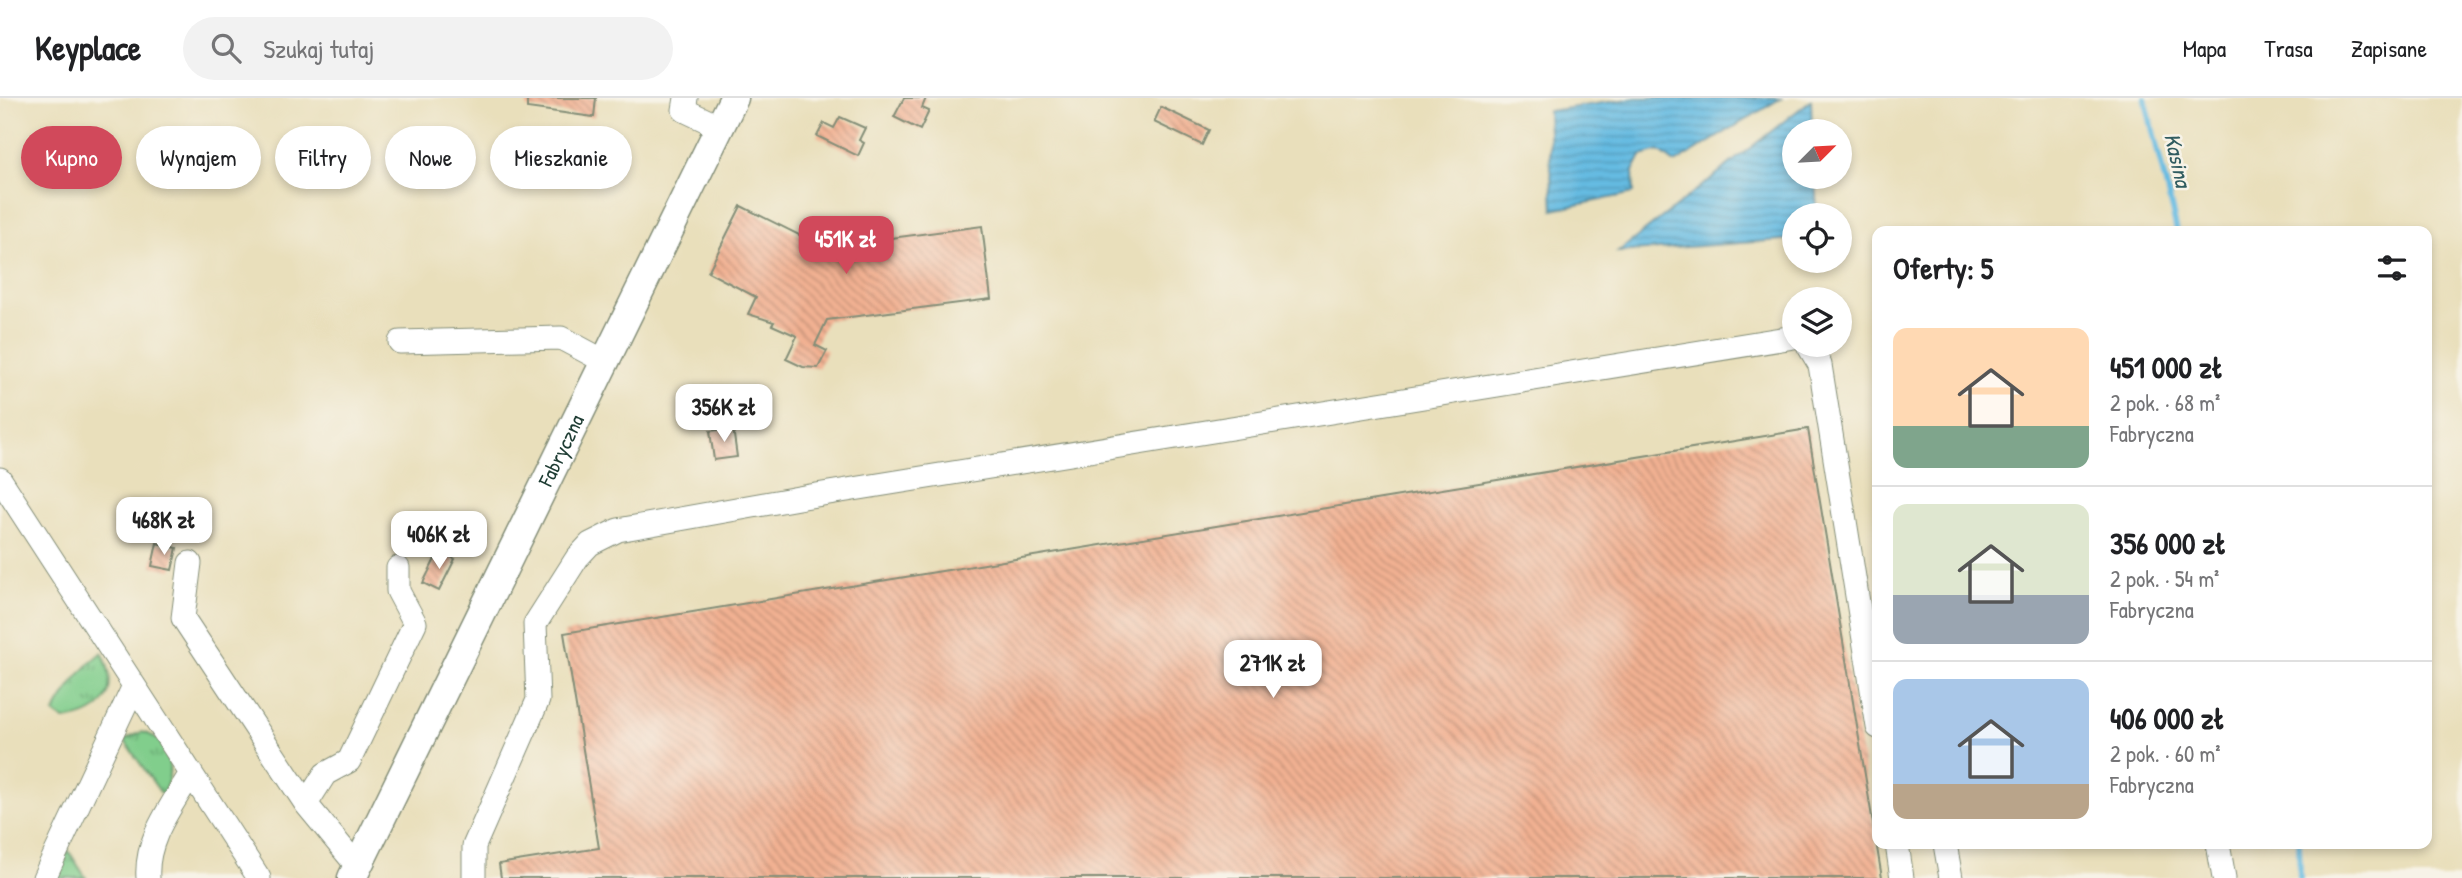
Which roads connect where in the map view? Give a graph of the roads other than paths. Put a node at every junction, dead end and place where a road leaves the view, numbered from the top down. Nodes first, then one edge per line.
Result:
1 (686, 98) edge
2 (734, 98) edge
3 (720, 127) junction
4 (1782, 339) edge
5 (400, 342) dead end
6 (1815, 357) edge
7 (604, 361) junction
8 (0, 479) edge
9 (190, 563) dead end
10 (398, 568) dead end
11 (134, 686) junction
12 (1872, 690) edge
13 (191, 773) junction
14 (306, 804) junction
15 (1897, 849) edge
16 (1946, 849) edge
17 (2219, 849) edge
18 (355, 872) edge
19 (44, 878) edge
20 (148, 878) edge
21 (259, 878) edge
22 (474, 878) edge
23 (1902, 878) edge
24 (1951, 878) edge
25 (2224, 878) edge

1 - 3 lane
2 - 3 main road, Fabryczna
3 - 7 main road, Fabryczna
4 - 22 lane
5 - 7 lane
6 - 12 lane
7 - 18 main road, Fabryczna
8 - 11 lane
9 - 14 lane
10 - 14 lane
11 - 13 lane
11 - 19 lane
13 - 20 lane
13 - 21 lane
14 - 18 lane
15 - 23 lane
16 - 24 lane
17 - 25 lane

